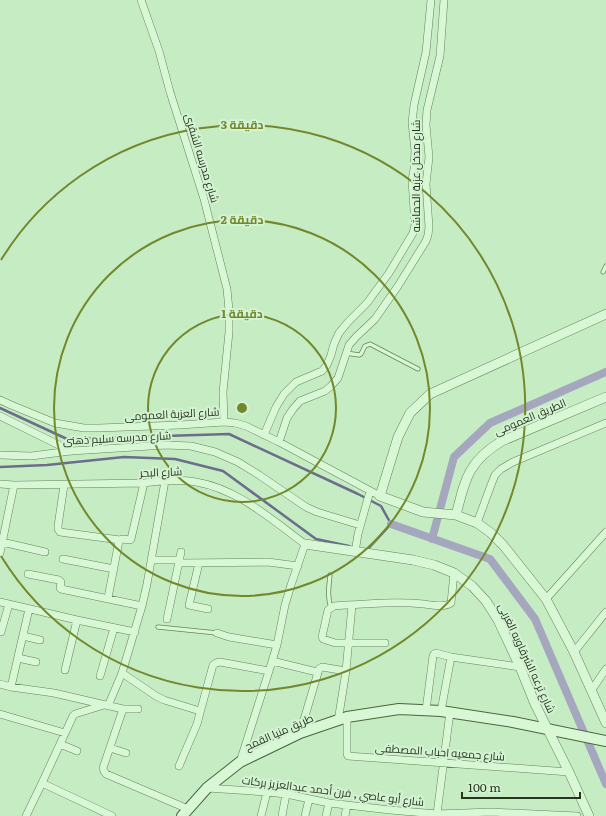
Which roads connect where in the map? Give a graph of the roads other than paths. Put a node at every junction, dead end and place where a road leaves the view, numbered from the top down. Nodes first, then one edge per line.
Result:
1 (141, 0) edge
2 (431, 0) edge
3 (444, 0) edge
4 (421, 83) junction
5 (432, 85) junction
6 (427, 150) junction
7 (416, 151) junction
8 (606, 266) edge
9 (603, 272) dead end
10 (606, 314) edge
11 (346, 353) junction
12 (418, 368) dead end
13 (606, 397) edge
14 (0, 400) edge
15 (0, 416) edge
16 (224, 422) junction
17 (606, 423) edge
18 (264, 435) junction
19 (279, 442) junction
20 (71, 451) junction
21 (0, 455) edge
22 (165, 481) junction
23 (0, 484) edge
24 (144, 484) junction
25 (14, 485) junction
26 (64, 485) junction
27 (370, 492) junction
28 (380, 496) junction
29 (456, 515) junction
30 (477, 523) junction
31 (360, 526) junction
32 (606, 532) edge
33 (120, 540) junction
34 (2, 542) junction
35 (305, 544) junction
36 (45, 552) dead end
37 (181, 552) dead end
38 (355, 552) junction
39 (0, 553) edge
40 (63, 559) dead end
41 (151, 560) junction
42 (179, 562) junction
43 (199, 563) junction
44 (298, 566) junction
45 (114, 569) junction
46 (454, 573) junction
47 (28, 574) dead end
48 (330, 576) dead end
49 (108, 598) junction
50 (546, 599) junction
51 (0, 602) edge
52 (9, 604) junction
53 (352, 605) junction
54 (142, 606) junction
55 (331, 608) junction
56 (29, 609) junction
57 (208, 609) dead end
58 (606, 612) edge
59 (167, 619) dead end
60 (77, 620) junction
61 (158, 627) dead end
62 (114, 628) junction
63 (1, 632) dead end
64 (135, 632) junction
65 (218, 633) joint
66 (23, 636) junction
67 (40, 640) dead end
68 (348, 643) junction
69 (385, 643) dead end
70 (277, 645) junction
71 (574, 652) junction
72 (451, 657) junction
73 (18, 658) junction
74 (272, 661) junction
75 (36, 662) dead end
76 (520, 667) junction
77 (606, 669) edge
78 (65, 670) dead end
79 (346, 670) junction
80 (269, 671) junction
81 (318, 672) junction
82 (122, 673) junction
83 (100, 676) dead end
84 (0, 684) edge
85 (11, 687) junction
86 (592, 691) junction
87 (106, 705) junction
88 (122, 709) junction
89 (138, 709) dead end
90 (426, 710) junction
91 (200, 711) junction
92 (445, 712) junction
93 (0, 714) edge
94 (342, 719) junction
95 (606, 723) edge
96 (548, 729) junction
97 (65, 733) junction
98 (300, 734) junction
99 (605, 740) edge
100 (60, 744) junction
101 (110, 748) junction
102 (77, 751) dead end
103 (126, 753) dead end
104 (240, 762) junction
105 (443, 763) junction
106 (179, 766) dead end
107 (569, 772) junction
108 (42, 784) junction
109 (207, 788) junction
110 (267, 792) junction
111 (286, 794) junction
112 (309, 799) junction
113 (329, 803) junction
114 (347, 805) junction
115 (185, 813) edge
116 (389, 813) edge
117 (436, 814) junction
118 (491, 814) edge
119 (26, 816) edge
120 (112, 816) edge
121 (261, 816) edge
122 (282, 816) edge
123 (305, 816) edge
124 (326, 816) edge
125 (345, 816) edge
126 (577, 816) edge
127 (589, 816) edge

1 - 16 street, شارع مدرسه الشقرى
2 - 4 street, شارع مدخل عزبة الحماشه
3 - 5 street, شارع مدخل عزبة الحماشه
4 - 5 street
4 - 7 street, شارع مدخل عزبة الحماشه
5 - 6 street, شارع مدخل عزبة الحماشه
6 - 7 street
6 - 11 street, شارع مدخل عزبة الحماشه
7 - 18 street, شارع مدخل عزبة الحماشه
8 - 9 lane
10 - 28 street
11 - 12 lane
11 - 19 street, شارع مدخل عزبة الحماشه
13 - 29 street, الطريق العمومى
14 - 16 street, شارع العزبة العمومى
15 - 20 street
16 - 18 street, شارع العزبة العمومى
17 - 30 street
18 - 19 street, شارع العزبة العمومى
19 - 27 street, شارع العزبة العمومى
20 - 21 street, شارع مدرسه سليم ذهنى
20 - 31 street, شارع مدرسه سليم ذهنى
22 - 24 street, شارع البحر
22 - 35 street, شارع البحر
22 - 41 street
23 - 25 street, شارع البحر
24 - 26 street, شارع البحر
24 - 33 street
25 - 26 street, شارع البحر
25 - 34 street
26 - 33 street
27 - 28 street, شارع العزبة العمومى
27 - 31 street
28 - 29 street
29 - 30 street
30 - 50 street
31 - 38 street
32 - 50 street
33 - 45 street
34 - 36 street
34 - 39 street
35 - 38 street, شارع ترعه الشرقاويه الغربى
35 - 44 street
37 - 42 street
38 - 46 street, شارع ترعه الشرقاويه الغربى
40 - 45 street
41 - 42 street
41 - 54 street
42 - 43 street
42 - 59 street
43 - 44 street
43 - 57 street
44 - 70 street
45 - 49 street
46 - 53 street
46 - 76 street, شارع ترعه الشرقاويه الغربى
47 - 49 street
48 - 55 lane
49 - 54 street
50 - 71 street
51 - 52 street
52 - 56 street
52 - 63 street
53 - 55 street
53 - 68 street
54 - 64 street
55 - 68 street
56 - 60 street
56 - 66 street
58 - 71 street
60 - 62 street
60 - 78 street
61 - 65 lane
62 - 64 street
62 - 83 street
64 - 82 street
65 - 70 street
66 - 67 street
66 - 73 street
68 - 69 street
68 - 79 street
70 - 74 street
71 - 86 street
72 - 76 street
72 - 90 street
72 - 92 street
73 - 75 street
73 - 85 street
74 - 80 street
74 - 81 street
76 - 96 street, شارع ترعه الشرقاويه الغربى
77 - 86 street
79 - 81 street
79 - 94 street
80 - 91 street
80 - 104 street
81 - 98 street
82 - 87 street
82 - 91 street
84 - 85 street
85 - 87 street
86 - 95 street
87 - 88 street
87 - 97 street
88 - 89 street
88 - 101 street
90 - 92 main road, طريق منيا القمح
90 - 94 main road, طريق منيا القمح
91 - 106 street
92 - 96 main road, طريق منيا القمح
92 - 105 street
93 - 97 street
94 - 98 main road, طريق منيا القمح
94 - 105 street, شارع جمعيه احباب المصطفى
96 - 99 main road, طريق منيا القمح
96 - 107 street, شارع ترعه الشرقاويه الغربى
97 - 100 street
98 - 104 main road, طريق منيا القمح
100 - 102 street
100 - 108 street
101 - 103 street
101 - 115 street
104 - 109 main road, طريق منيا القمح
105 - 107 street, شارع جمعيه احباب المصطفى
105 - 117 street
107 - 127 street, شارع ترعه الشرقاويه الغربى
108 - 119 street
108 - 120 street
109 - 110 street, شارع أبو عاصي , فرن أحمد عبدالعزيز بركات
109 - 115 main road, طريق منيا القمح
110 - 111 street, شارع أبو عاصي , فرن أحمد عبدالعزيز بركات
110 - 121 street
111 - 112 street, شارع أبو عاصي , فرن أحمد عبدالعزيز بركات
111 - 122 street
112 - 113 street, شارع أبو عاصي , فرن أحمد عبدالعزيز بركات
112 - 123 street
113 - 114 street, شارع أبو عاصي , فرن أحمد عبدالعزيز بركات
113 - 124 street
114 - 116 street, شارع أبو عاصي , فرن أحمد عبدالعزيز بركات
114 - 125 street
116 - 117 street, شارع أبو عاصي , فرن أحمد عبدالعزيز بركات
117 - 118 street, شارع أبو عاصي , فرن أحمد عبدالعزيز بركات
118 - 126 street, شارع أبو عاصي , فرن أحمد عبدالعزيز بركات

